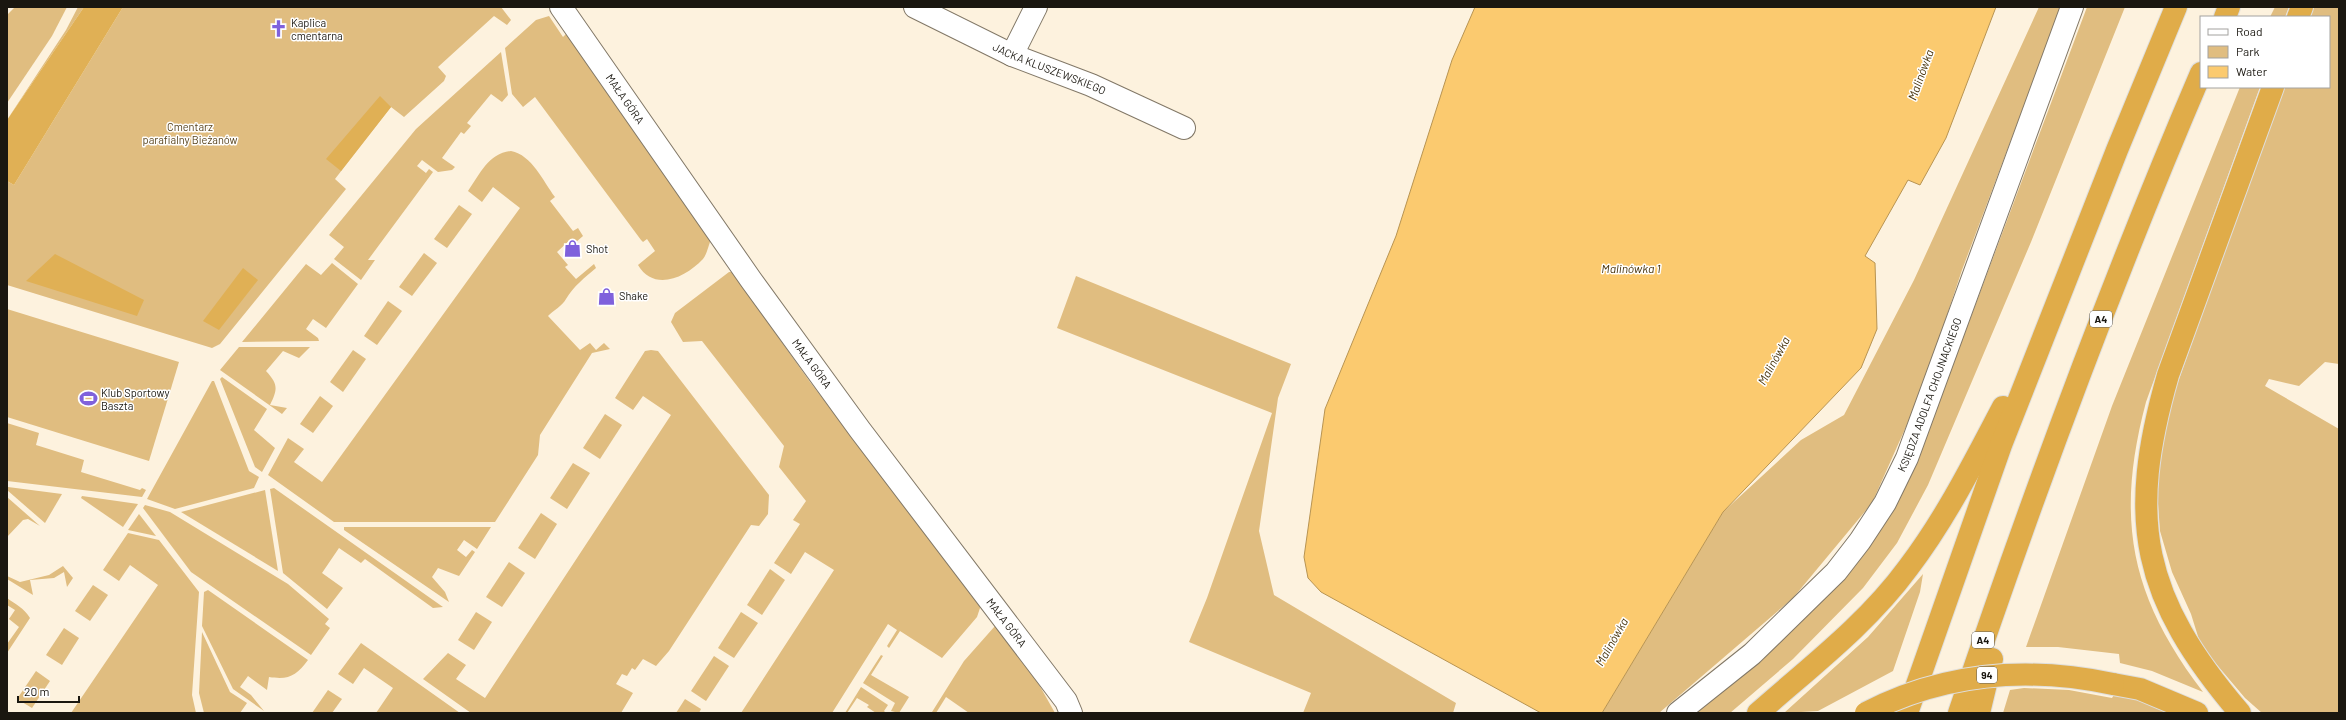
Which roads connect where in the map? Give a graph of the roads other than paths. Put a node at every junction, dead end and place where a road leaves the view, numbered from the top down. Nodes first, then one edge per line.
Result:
1 (561, 7) edge
2 (915, 7) edge
3 (1036, 7) edge
4 (2072, 7) edge
5 (2176, 7) edge
6 (2230, 7) edge
7 (2226, 16) edge
8 (1012, 55) junction
9 (2200, 75) edge
10 (2273, 88) edge
11 (1184, 128) dead end
12 (2047, 324) junction
13 (2008, 567) junction
14 (1071, 713) edge
15 (1678, 713) edge
16 (1758, 713) edge
17 (1866, 713) edge
18 (1907, 713) edge
19 (1958, 713) edge
20 (1979, 713) edge
21 (2197, 713) edge
22 (2240, 713) edge

1 - 14 street, MAŁA GÓRA
2 - 8 street, JACKA KLUSZEWSKIEGO
3 - 8 street
4 - 15 street, KSIĘDZA ADOLFA CHOJNACKIEGO
5 - 12 highway
6 - 7 highway
8 - 11 street, JACKA KLUSZEWSKIEGO
9 - 13 highway, A4
10 - 22 highway
12 - 16 highway
12 - 18 highway
13 - 19 highway, A4
13 - 20 highway
17 - 21 highway, 94, bridge

